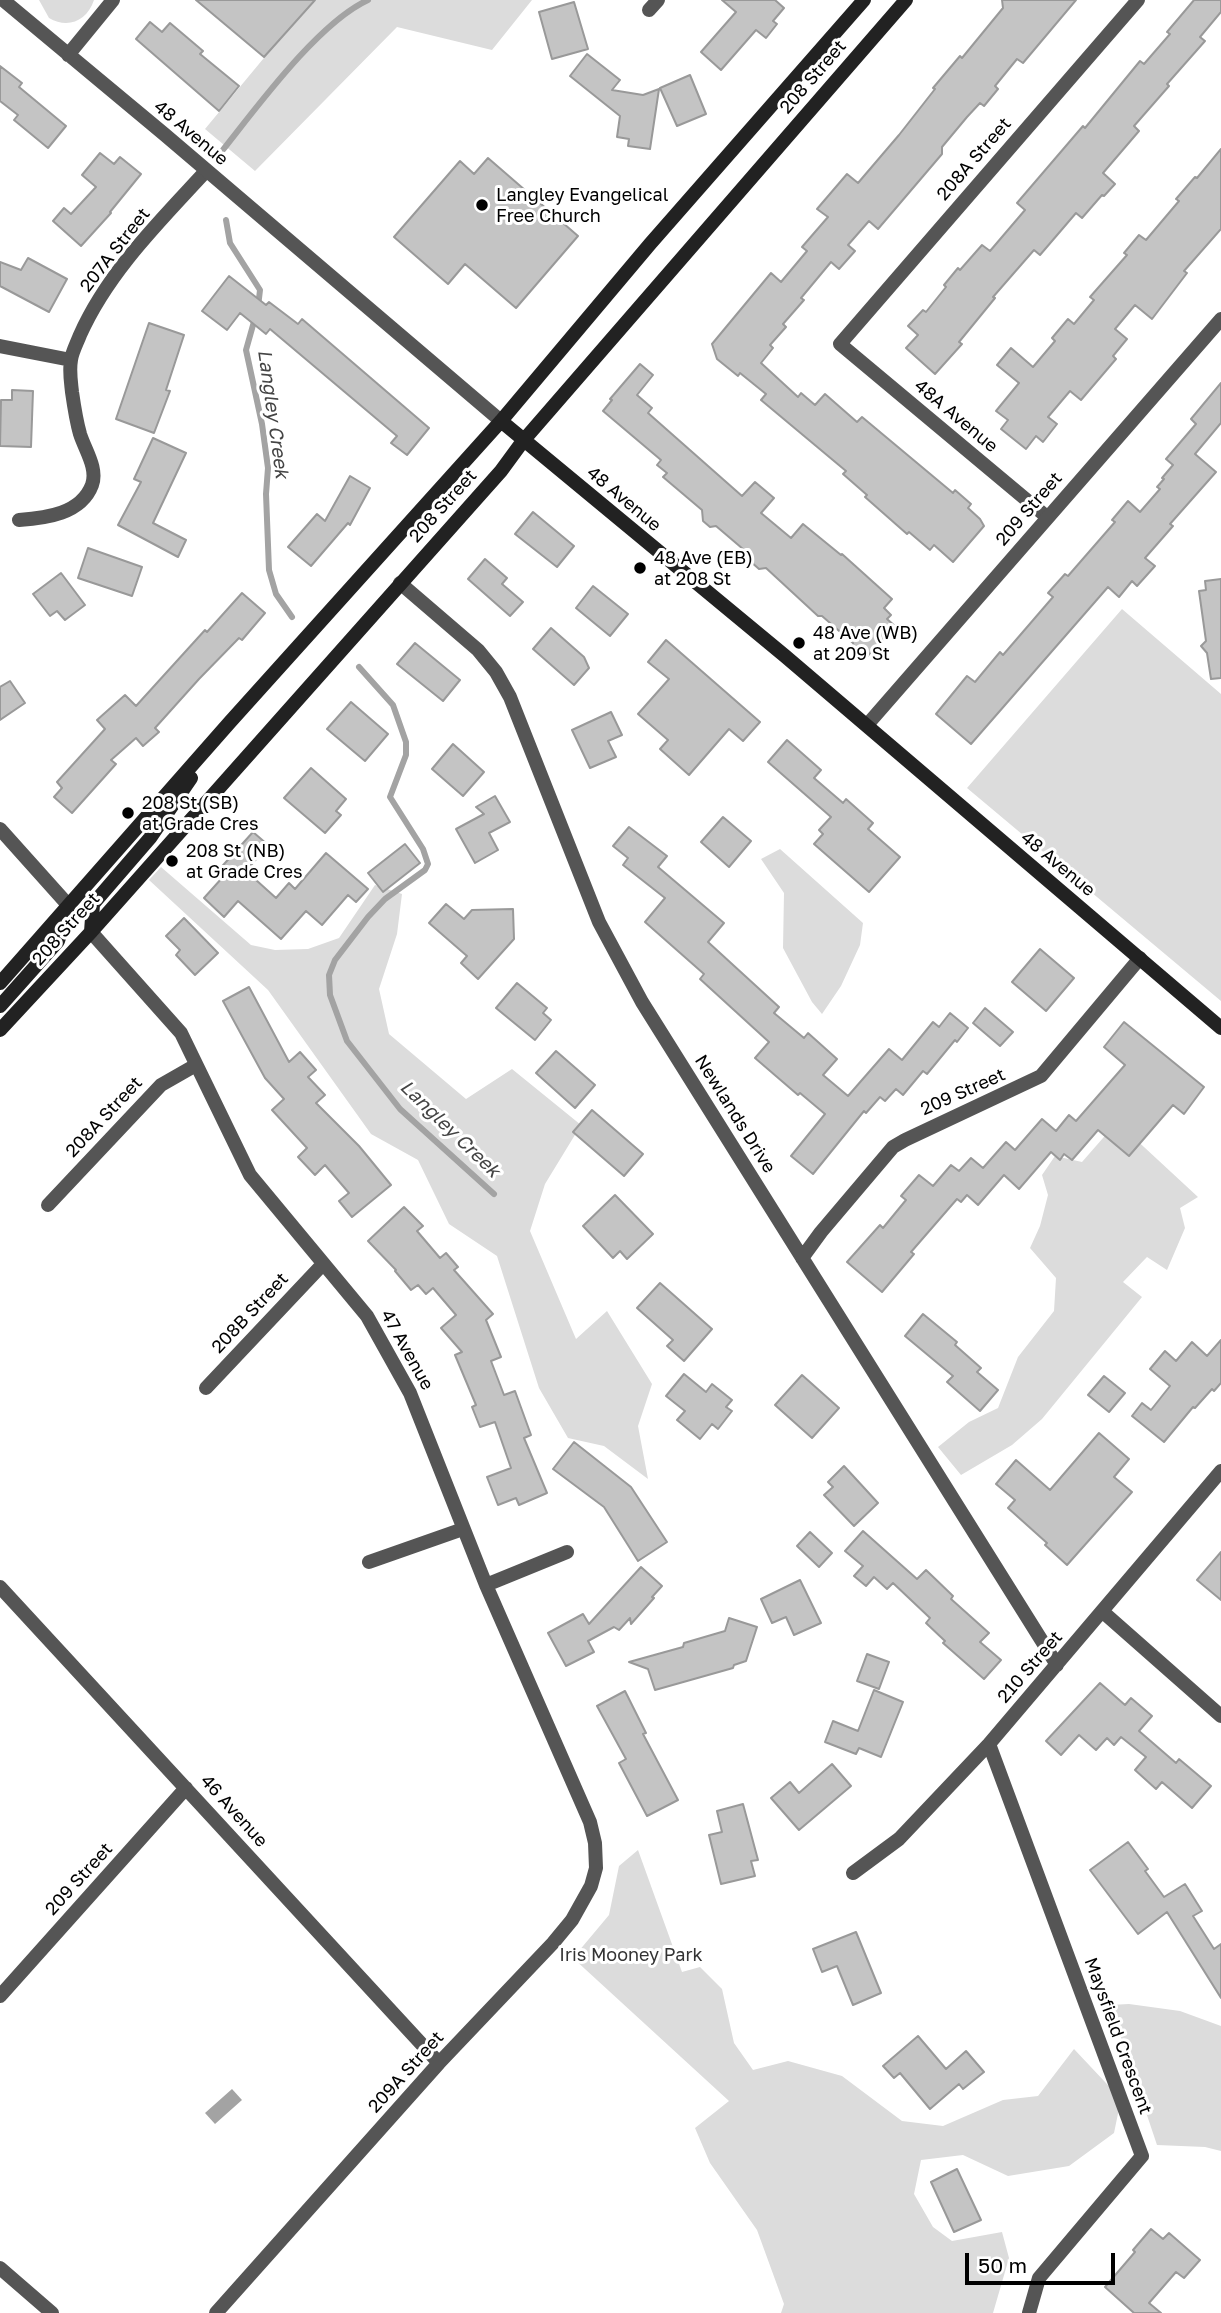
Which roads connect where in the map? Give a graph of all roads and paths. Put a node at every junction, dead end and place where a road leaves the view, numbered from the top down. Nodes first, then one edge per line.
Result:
1 (2, 0) edge
2 (113, 0) edge
3 (864, 0) edge
4 (905, 0) edge
5 (1138, 0) edge
6 (68, 55) junction
7 (206, 171) junction
8 (1221, 319) edge
9 (840, 344) joint
10 (0, 346) edge
11 (71, 360) junction
12 (501, 421) junction
13 (523, 441) junction
14 (1047, 517) junction
15 (19, 520) dead end
16 (400, 583) junction
17 (230, 722) junction
18 (867, 726) junction
19 (0, 829) edge
20 (69, 906) junction
21 (91, 932) junction
22 (1140, 958) junction
23 (0, 983) edge
24 (0, 1006) edge
25 (1221, 1028) edge
26 (0, 1030) edge
27 (196, 1065) junction
28 (48, 1205) dead end
29 (802, 1258) junction
30 (323, 1264) junction
31 (206, 1388) dead end
32 (1218, 1479) edge
33 (463, 1529) junction
34 (567, 1552) dead end
35 (369, 1562) dead end
36 (486, 1586) junction
37 (0, 1587) edge
38 (1103, 1612) junction
39 (1057, 1665) junction
40 (1221, 1716) edge
41 (989, 1744) junction
42 (186, 1788) junction
43 (595, 1843) joint
44 (853, 1873) dead end
45 (0, 1996) edge
46 (439, 2063) junction
47 (0, 2267) edge
48 (52, 2313) edge
49 (216, 2313) edge
50 (1029, 2313) edge

1 - 6 street, 48 Avenue
2 - 6 street
3 - 12 main road, 208 Street
4 - 13 main road, 208 Street
5 - 9 street, 208A Street
6 - 7 street, 48 Avenue
7 - 11 street, 207A Street
7 - 12 street, 48 Avenue
8 - 14 street, 209 Street
9 - 14 street, 48A Avenue
10 - 11 street
11 - 15 street, 207A Street
12 - 13 main road, 48 Avenue
12 - 17 main road, 208 Street
13 - 16 main road, 208 Street
13 - 18 main road, 48 Avenue
14 - 18 street, 209 Street
16 - 21 main road, 208 Street
16 - 29 street, Newlands Drive
17 - 20 main road, 208 Street
17 - 21 main road
18 - 22 main road, 48 Avenue
19 - 20 street
20 - 23 main road, 208 Street
20 - 24 main road
21 - 26 main road, 208 Street
21 - 27 street, 47 Avenue
22 - 25 main road, 48 Avenue
22 - 29 street, 209 Street
27 - 28 street, 208A Street
27 - 30 street, 47 Avenue
29 - 39 street, Newlands Drive
30 - 31 street, 208B Street
30 - 33 street, 47 Avenue
32 - 38 street, 210 Street
33 - 35 street
33 - 36 street, 47 Avenue
34 - 36 street
36 - 43 street, 47 Avenue
37 - 42 street, 46 Avenue
38 - 39 street, 210 Street
38 - 40 street
39 - 41 street, 210 Street
41 - 44 street, 210 Street
41 - 50 street, Maysfield Crescent
42 - 45 street, 209 Street
42 - 46 street, 46 Avenue
43 - 46 street, 209A Street
46 - 49 street, 209A Street
47 - 48 street

